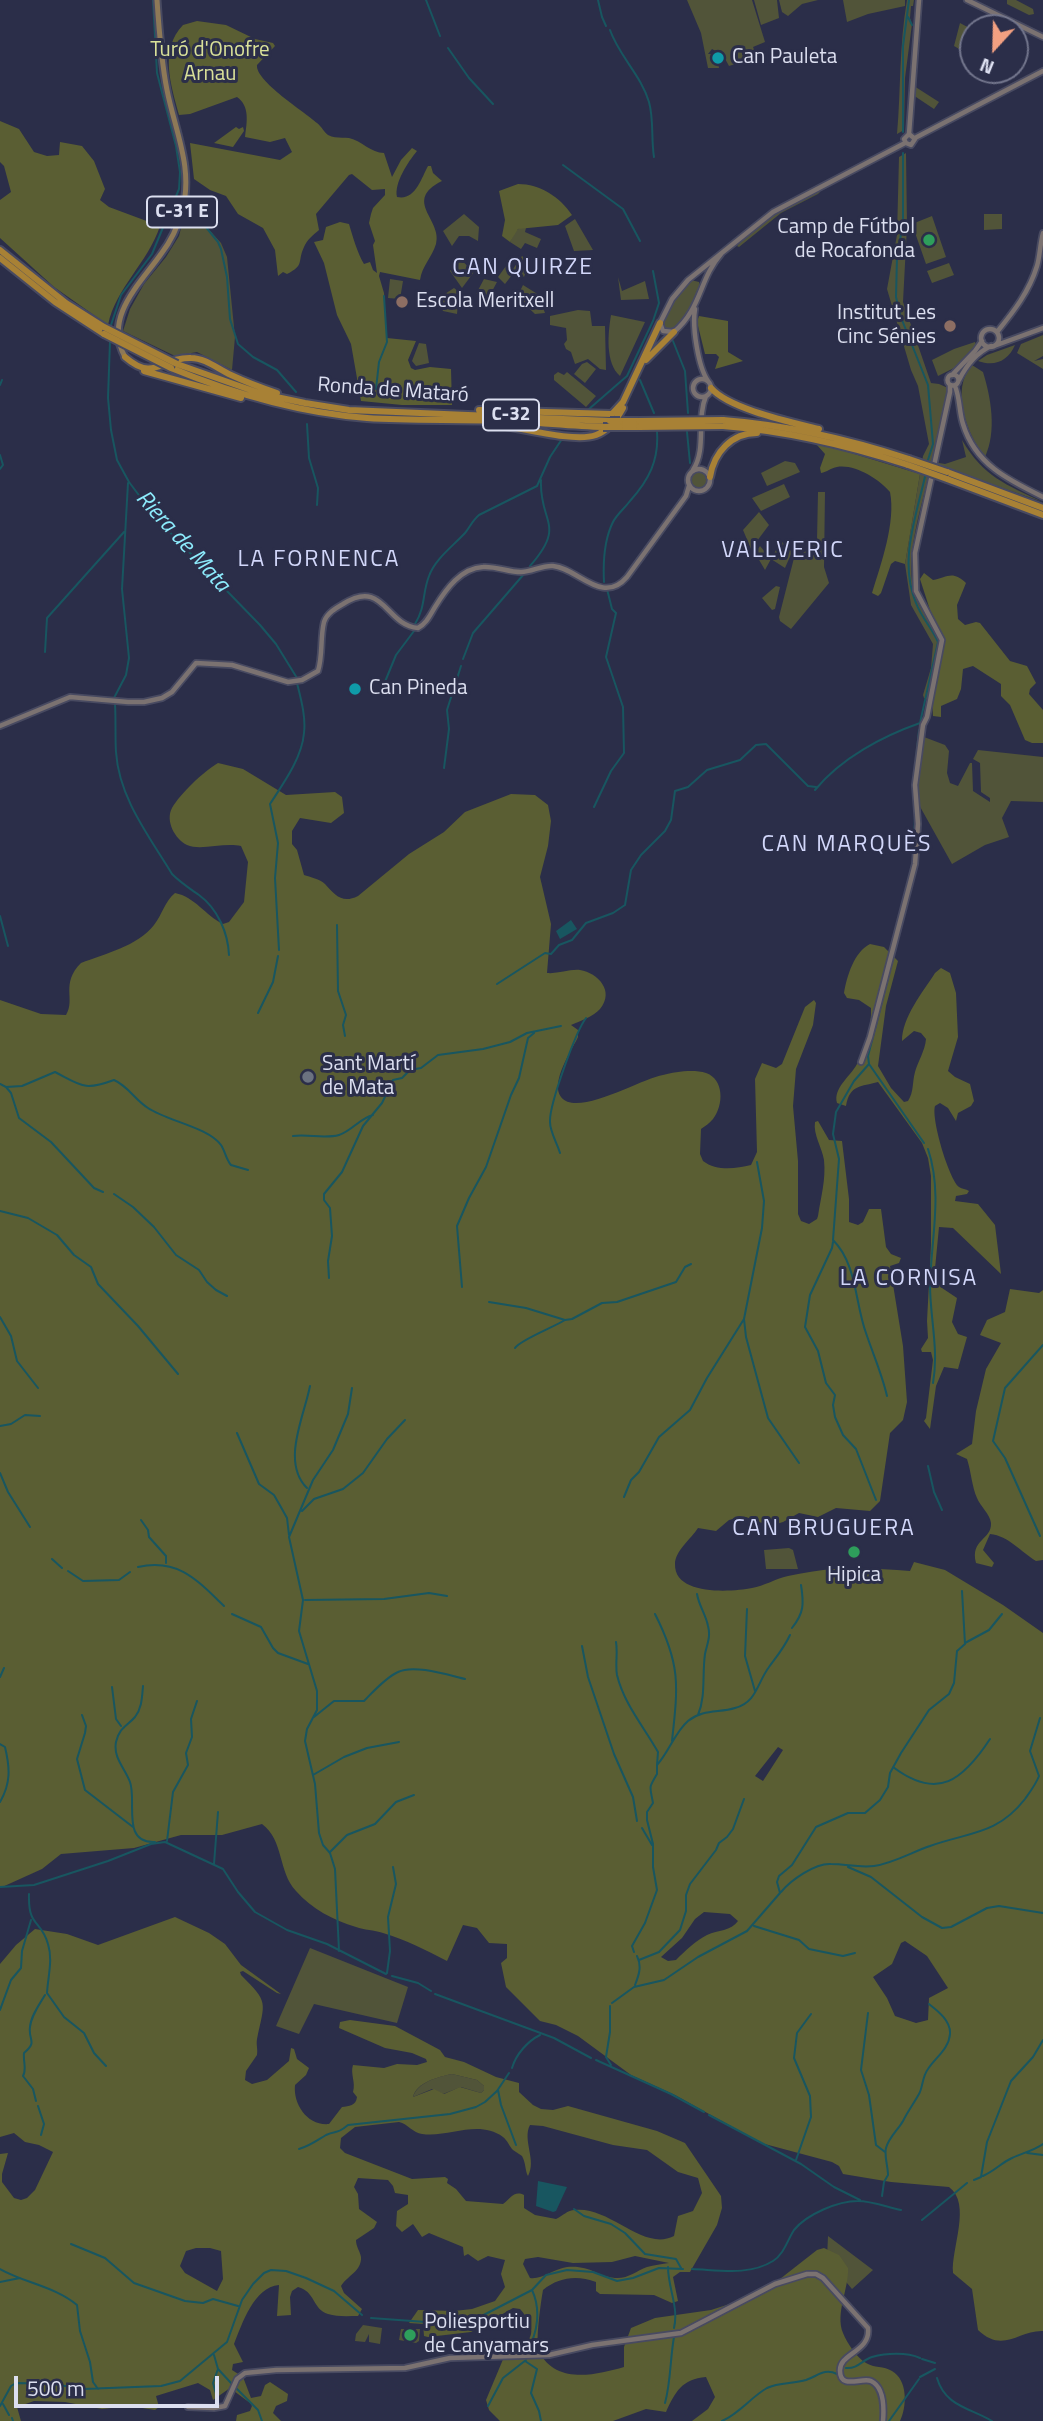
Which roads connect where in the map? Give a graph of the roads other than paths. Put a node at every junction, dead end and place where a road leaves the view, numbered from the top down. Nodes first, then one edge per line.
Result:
1 (157, 0) edge
2 (919, 0) edge
3 (967, 0) edge
4 (1043, 37) edge
5 (1043, 71) edge
6 (909, 134) junction
7 (915, 138) junction
8 (905, 143) junction
9 (1043, 233) edge
10 (0, 250) edge
11 (721, 254) junction
12 (0, 258) edge
13 (688, 280) junction
14 (702, 288) junction
15 (696, 305) junction
16 (660, 323) junction
17 (681, 326) junction
18 (1043, 328) edge
19 (104, 331) junction
20 (674, 332) junction
21 (695, 332) junction
22 (998, 334) junction
23 (1017, 337) junction
24 (982, 340) junction
25 (992, 346) junction
26 (125, 357) junction
27 (174, 366) junction
28 (701, 368) junction
29 (952, 375) junction
30 (698, 380) junction
31 (708, 381) junction
32 (955, 384) junction
33 (711, 388) junction
34 (697, 395) junction
35 (706, 396) junction
36 (948, 403) junction
37 (960, 403) junction
38 (277, 404) junction
39 (327, 407) junction
40 (702, 408) junction
41 (411, 413) junction
42 (470, 421) junction
43 (723, 423) junction
44 (620, 424) junction
45 (791, 435) junction
46 (864, 444) junction
47 (699, 454) junction
48 (909, 462) junction
49 (693, 470) junction
50 (708, 474) junction
51 (947, 476) junction
52 (689, 486) junction
53 (695, 491) junction
54 (686, 496) junction
55 (1043, 497) edge
56 (1043, 508) edge
57 (1043, 515) edge
58 (0, 726) edge
59 (861, 1062) dead end
60 (188, 2407) dead end
61 (883, 2421) edge

1 - 26 main road, C-31 E
2 - 6 street
3 - 4 street
5 - 7 street
6 - 7 street
6 - 8 street
7 - 8 street
8 - 11 street
9 - 22 street
10 - 19 highway, C-32
11 - 13 street
11 - 14 street
12 - 19 highway, C-32
13 - 14 street
13 - 16 street
14 - 15 street
15 - 17 street
15 - 21 street
16 - 20 street
16 - 41 highway
17 - 20 street
17 - 21 street
18 - 23 street
19 - 27 highway, Ronda de Mataró / C-32, bridge
20 - 42 highway
21 - 28 street
22 - 23 street
22 - 24 street
22 - 25 street
23 - 25 street
24 - 25 street
24 - 29 street
25 - 32 street
26 - 38 highway
26 - 39 highway
27 - 38 highway, Ronda de Mataró / C-32
27 - 39 highway, Ronda de Mataró / C-32
28 - 30 street
28 - 31 street
29 - 32 street
29 - 32 street
30 - 31 street
30 - 34 street
31 - 33 street
32 - 36 street
32 - 37 street
33 - 35 street
33 - 46 highway
34 - 35 street
34 - 40 street
35 - 40 street
36 - 37 street
36 - 59 street
37 - 55 street
38 - 42 highway, Ronda de Mataró / C-32
39 - 41 highway, Ronda de Mataró / C-32
40 - 47 street
41 - 44 highway, Ronda de Mataró / C-32, bridge
42 - 44 highway, Ronda de Mataró / C-32, bridge
43 - 44 highway, C-32, bridge
43 - 45 highway, C-32
43 - 46 highway, C-32
45 - 48 highway, C-32
45 - 50 highway
46 - 48 highway, C-32
47 - 49 street
47 - 50 street
48 - 51 highway, C-32, bridge
49 - 50 street
49 - 52 street
50 - 53 street
51 - 56 highway, C-32
51 - 57 highway, C-32
52 - 53 street
52 - 54 street
53 - 54 street
54 - 58 street
60 - 61 street

